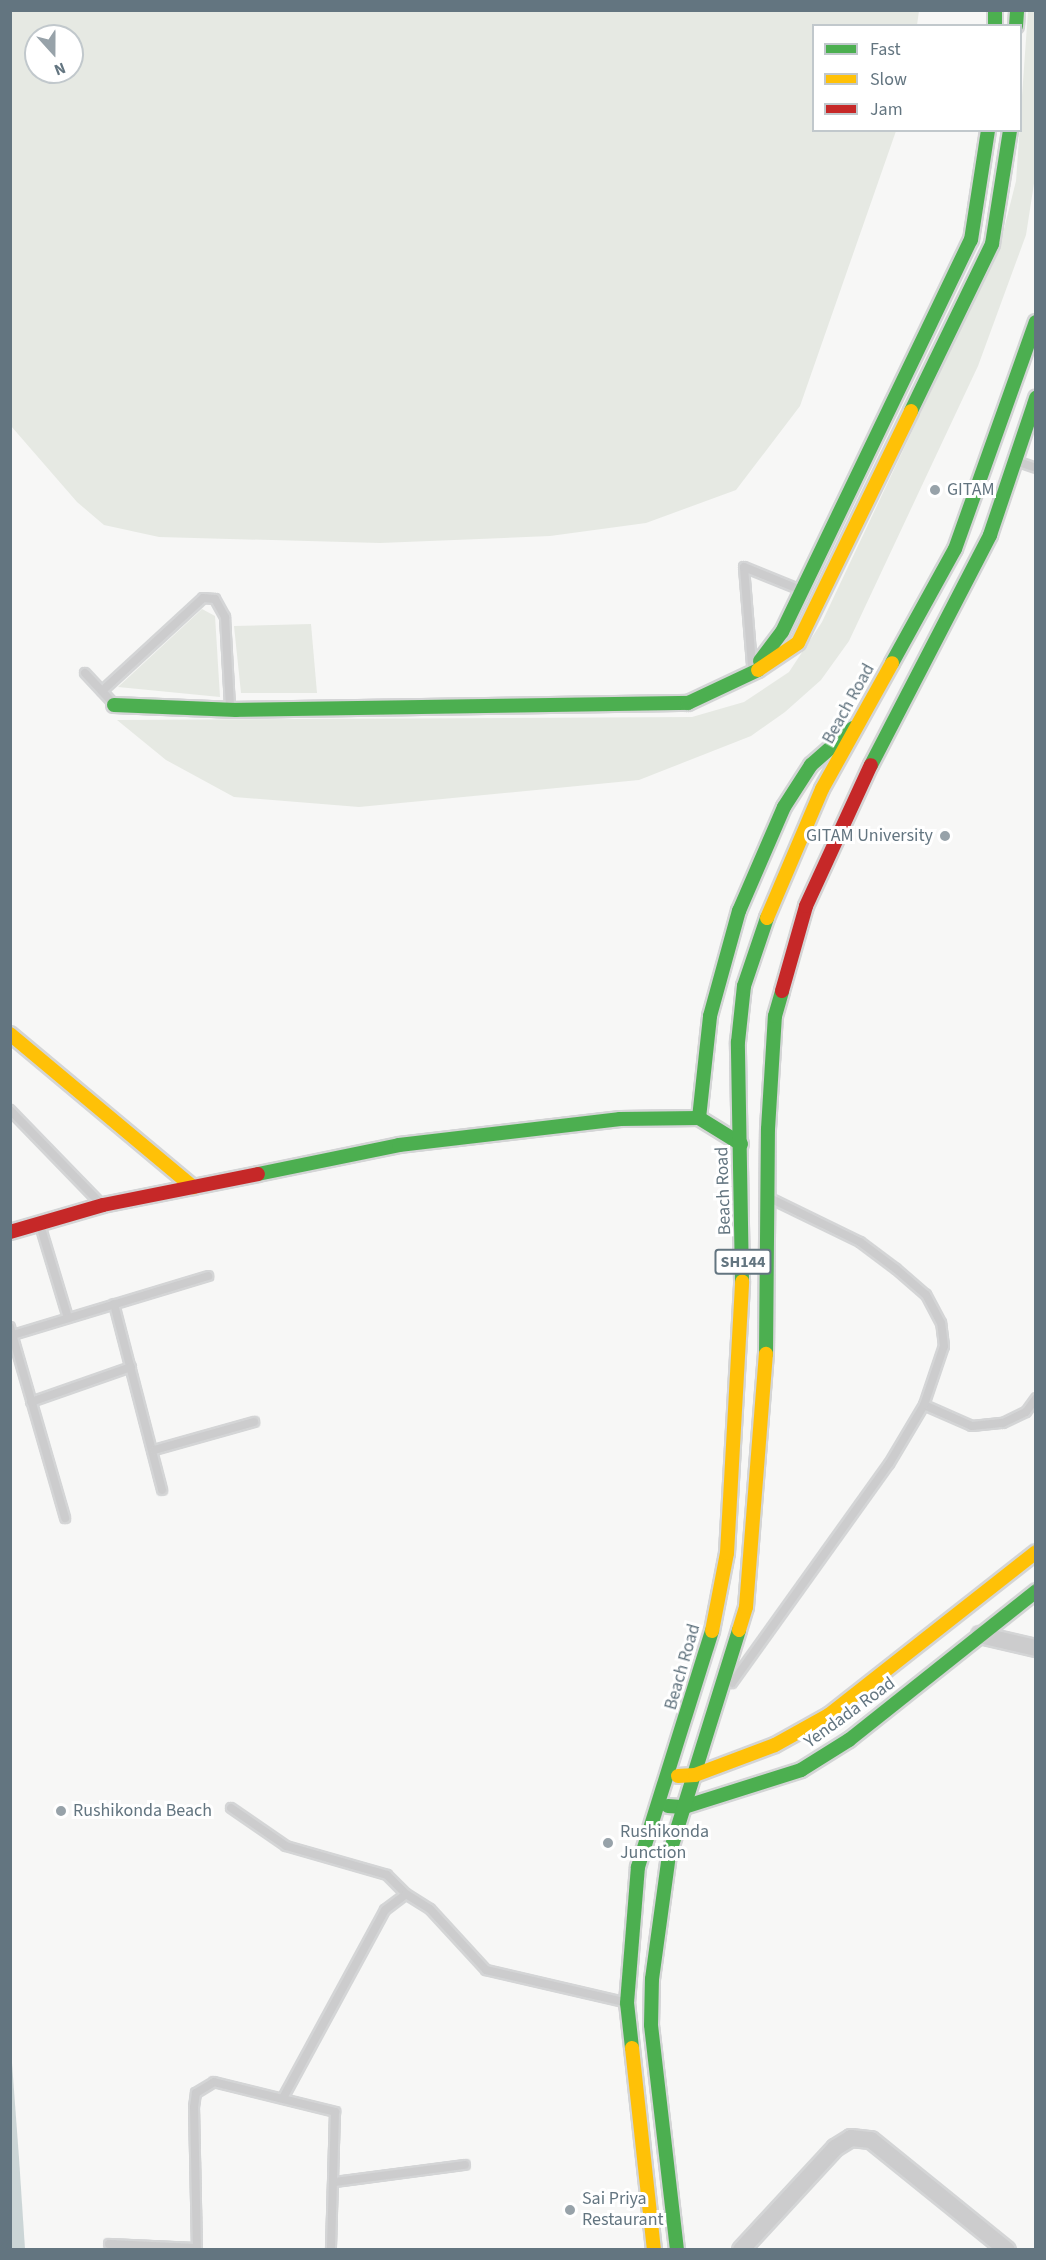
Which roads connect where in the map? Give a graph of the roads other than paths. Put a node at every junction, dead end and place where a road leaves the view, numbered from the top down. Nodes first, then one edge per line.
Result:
1 (988, 132) edge
2 (1010, 132) edge
3 (1035, 322) edge
4 (1035, 398) edge
5 (1029, 434) edge
6 (1014, 460) junction
7 (1035, 468) edge
8 (801, 591) junction
9 (752, 672) junction
10 (85, 673) dead end
11 (102, 691) junction
12 (114, 705) joint
13 (230, 710) junction
14 (857, 725) junction
15 (10, 1034) edge
16 (10, 1110) edge
17 (699, 1118) junction
18 (741, 1144) junction
19 (193, 1187) junction
20 (745, 1197) junction
21 (770, 1198) junction
22 (103, 1205) junction
23 (40, 1225) junction
24 (10, 1232) edge
25 (208, 1276) dead end
26 (114, 1304) junction
27 (68, 1318) junction
28 (11, 1331) edge
29 (131, 1367) junction
30 (1035, 1398) edge
31 (31, 1402) junction
32 (924, 1405) junction
33 (254, 1422) dead end
34 (154, 1450) junction
35 (162, 1490) dead end
36 (65, 1518) dead end
37 (1035, 1552) edge
38 (1035, 1591) edge
39 (980, 1635) junction
40 (1035, 1648) edge
41 (721, 1699) junction
42 (695, 1775) junction
43 (668, 1777) junction
44 (658, 1806) junction
45 (684, 1807) junction
46 (231, 1808) dead end
47 (406, 1894) junction
48 (627, 2003) junction
49 (283, 2098) junction
50 (465, 2165) dead end
51 (335, 2182) junction
52 (109, 2244) dead end
53 (682, 2247) edge
54 (197, 2249) edge
55 (331, 2250) edge
56 (654, 2250) edge
57 (741, 2250) edge
58 (1007, 2250) edge

1 - 8 main road
2 - 9 main road
3 - 14 main road, Beach Road / SH144
4 - 5 main road, SH144
5 - 6 main road, SH144
6 - 7 lane
6 - 21 main road, SH144
8 - 9 main road
8 - 9 lane
9 - 13 main road
10 - 11 lane
11 - 12 lane
11 - 13 lane
12 - 13 main road
14 - 17 main road
14 - 18 main road, Beach Road / SH144
15 - 19 main road
16 - 22 lane
17 - 18 main road
17 - 19 main road
18 - 20 main road, Beach Road / SH144
19 - 22 main road
20 - 21 lane
20 - 43 main road, Beach Road / SH144
21 - 32 lane
21 - 41 main road, SH144
22 - 23 main road
23 - 24 main road
23 - 27 lane
25 - 26 lane
26 - 27 lane
26 - 29 lane
27 - 28 lane
28 - 31 lane
29 - 31 lane
29 - 34 lane
30 - 32 lane
31 - 36 lane
32 - 41 lane
33 - 34 lane
34 - 35 lane
37 - 42 main road, Yendada Road
38 - 39 main road, Yendada Road
39 - 40 street
39 - 45 main road, Yendada Road
41 - 42 main road, SH144
42 - 43 main road, Yendada Road
42 - 45 main road, SH144
43 - 44 main road, Beach Road / SH144
44 - 45 main road, Yendada Road
44 - 48 main road, Beach Road / SH144
45 - 53 main road, SH144
46 - 47 lane
47 - 48 lane
47 - 49 lane
48 - 56 main road, Beach Road / SH144
49 - 51 lane
49 - 54 lane
50 - 51 lane
51 - 55 lane
52 - 54 lane
57 - 58 street

